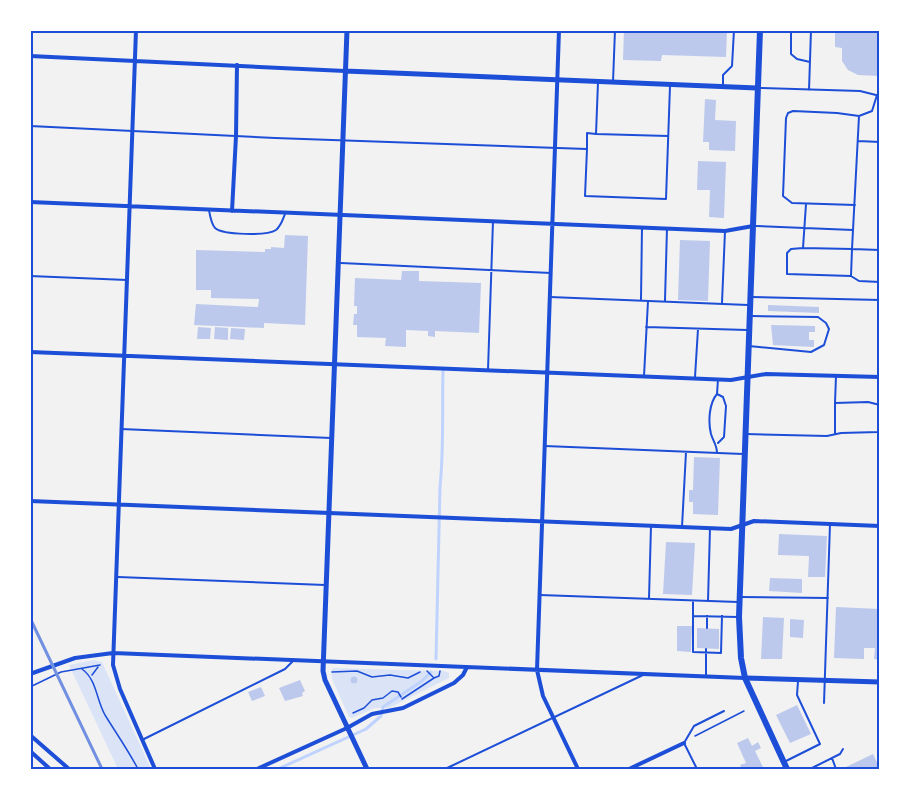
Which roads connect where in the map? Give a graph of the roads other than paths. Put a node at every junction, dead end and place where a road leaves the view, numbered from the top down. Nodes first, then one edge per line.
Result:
1 (136, 30) edge
2 (347, 30) edge
3 (559, 30) edge
4 (615, 30) edge
5 (734, 30) edge
6 (760, 30) edge
7 (791, 30) edge
8 (811, 30) edge
9 (30, 56) edge
10 (135, 60) junction
11 (810, 62) junction
12 (237, 65) junction
13 (345, 71) junction
14 (557, 80) junction
15 (598, 82) junction
16 (613, 82) junction
17 (670, 85) junction
18 (723, 87) junction
19 (757, 88) junction
20 (809, 90) junction
21 (879, 95) edge
22 (859, 116) junction
23 (30, 126) edge
24 (132, 131) junction
25 (596, 134) junction
26 (236, 136) junction
27 (668, 136) junction
28 (343, 141) junction
29 (858, 141) junction
30 (880, 142) edge
31 (555, 148) junction
32 (587, 149) junction
33 (30, 202) edge
34 (806, 204) junction
35 (855, 205) junction
36 (129, 208) junction
37 (208, 210) junction
38 (232, 211) junction
39 (285, 214) junction
40 (340, 216) junction
41 (493, 221) junction
42 (552, 223) junction
43 (753, 226) junction
44 (642, 227) junction
45 (805, 227) junction
46 (666, 228) junction
47 (853, 230) junction
48 (725, 231) junction
49 (803, 248) junction
50 (852, 249) junction
51 (880, 250) edge
52 (338, 263) junction
53 (492, 270) junction
54 (551, 273) junction
55 (30, 276) edge
56 (851, 276) junction
57 (127, 280) junction
58 (880, 282) edge
59 (550, 297) junction
60 (751, 297) junction
61 (641, 300) junction
62 (880, 300) edge
63 (648, 301) junction
64 (664, 301) junction
65 (722, 304) junction
66 (751, 305) junction
67 (750, 316) junction
68 (646, 327) junction
69 (698, 329) junction
70 (750, 330) junction
71 (749, 346) junction
72 (30, 352) edge
73 (124, 356) junction
74 (334, 364) junction
75 (488, 370) junction
76 (548, 373) junction
77 (836, 375) junction
78 (644, 376) junction
79 (748, 377) junction
80 (880, 377) edge
81 (695, 378) junction
82 (717, 379) junction
83 (717, 394) junction
84 (835, 403) junction
85 (880, 405) edge
86 (880, 428) edge
87 (121, 429) junction
88 (746, 434) junction
89 (835, 434) junction
90 (332, 438) junction
91 (717, 443) junction
92 (545, 446) junction
93 (686, 452) junction
94 (717, 453) junction
95 (745, 454) junction
96 (30, 501) edge
97 (118, 504) junction
98 (329, 513) junction
99 (543, 522) junction
100 (830, 524) junction
101 (742, 525) junction
102 (651, 526) junction
103 (880, 526) edge
104 (682, 527) junction
105 (710, 528) junction
106 (115, 577) junction
107 (327, 585) junction
108 (540, 595) junction
109 (828, 598) junction
110 (649, 599) junction
111 (739, 600) junction
112 (693, 601) junction
113 (708, 602) junction
114 (693, 615) junction
115 (707, 616) junction
116 (722, 616) junction
117 (739, 617) junction
118 (707, 628) dead end
119 (706, 651) junction
120 (113, 653) junction
121 (293, 660) junction
122 (323, 661) junction
123 (467, 667) junction
124 (537, 670) junction
125 (30, 674) edge
126 (646, 674) junction
127 (706, 676) junction
128 (746, 678) junction
129 (798, 680) junction
130 (825, 681) junction
131 (880, 682) edge
132 (824, 703) dead end
133 (724, 711) dead end
134 (554, 718) junction
135 (348, 730) junction
136 (30, 735) edge
137 (142, 740) junction
138 (684, 743) junction
139 (843, 749) dead end
140 (30, 751) edge
141 (832, 758) junction
142 (784, 762) junction
143 (50, 769) edge
144 (69, 769) edge
145 (156, 769) edge
146 (257, 769) edge
147 (367, 769) edge
148 (445, 769) edge
149 (578, 769) edge
150 (629, 769) edge
151 (697, 769) edge
152 (787, 769) edge
153 (811, 769) edge
154 (836, 769) edge

1 - 10 street
2 - 13 street
3 - 14 street
4 - 16 lane
5 - 18 lane
6 - 19 main road
7 - 11 lane
8 - 11 lane
9 - 10 street
10 - 12 street
10 - 24 street
11 - 20 lane
12 - 13 street
12 - 26 street
13 - 14 street
13 - 28 street
14 - 15 street
14 - 31 street
15 - 16 street
15 - 25 lane
16 - 17 street
17 - 18 street
17 - 27 lane
18 - 19 street
19 - 20 lane
19 - 43 main road
20 - 21 lane
21 - 22 lane
22 - 29 lane
22 - 34 lane
23 - 24 lane
24 - 26 lane
24 - 36 street
25 - 27 lane
25 - 32 lane
26 - 28 lane
26 - 38 street
27 - 32 lane
28 - 31 lane
28 - 40 street
29 - 30 lane
29 - 35 lane
31 - 32 lane
31 - 42 street
33 - 36 street
34 - 35 lane
34 - 45 lane
35 - 47 lane
36 - 37 street
36 - 57 street
37 - 38 street
37 - 39 lane
38 - 39 street
39 - 40 street
40 - 41 street
40 - 52 street
41 - 42 street
41 - 53 lane
42 - 44 street
42 - 54 street
43 - 45 lane
43 - 48 street
43 - 60 main road
44 - 46 street
44 - 61 lane
45 - 47 lane
45 - 49 lane
46 - 48 street
46 - 64 lane
47 - 50 lane
48 - 65 lane
49 - 50 lane
49 - 56 lane
50 - 51 lane
50 - 56 lane
52 - 53 lane
52 - 74 street
53 - 54 lane
53 - 75 lane
54 - 59 street
55 - 57 lane
56 - 58 lane
57 - 73 street
59 - 61 lane
59 - 76 street
60 - 62 lane
60 - 66 main road
61 - 63 lane
63 - 64 lane
63 - 68 lane
64 - 65 lane
65 - 66 lane
66 - 67 main road
67 - 70 main road
67 - 71 lane
68 - 69 lane
68 - 78 lane
69 - 70 lane
69 - 81 lane
70 - 71 main road
71 - 79 main road
72 - 73 street
73 - 74 street
73 - 87 street
74 - 75 street
74 - 90 street
75 - 76 street
76 - 78 street
76 - 92 street
77 - 79 street
77 - 80 street
77 - 84 lane
78 - 81 street
79 - 82 street
79 - 88 main road
81 - 82 street
82 - 83 lane
83 - 91 lane
83 - 91 lane
84 - 85 lane
84 - 89 lane
86 - 89 lane
87 - 90 lane
87 - 97 street
88 - 89 lane
88 - 95 main road
90 - 98 street
91 - 94 lane
92 - 93 lane
92 - 99 street
93 - 94 lane
93 - 104 lane
94 - 95 lane
95 - 101 main road
96 - 97 street
97 - 98 street
97 - 106 street
98 - 99 street
98 - 107 street
99 - 102 street
99 - 108 street
100 - 101 street
100 - 103 street
100 - 109 lane
101 - 105 street
101 - 111 main road
102 - 104 street
102 - 110 lane
104 - 105 street
105 - 113 lane
106 - 107 lane
106 - 120 street
107 - 122 street
108 - 110 lane
108 - 124 street
109 - 111 lane
109 - 130 lane
110 - 112 lane
111 - 113 lane
111 - 117 main road
112 - 113 lane
112 - 114 lane
114 - 115 lane
114 - 119 lane
115 - 116 lane
115 - 118 lane
116 - 117 lane
116 - 119 lane
117 - 128 main road
119 - 127 lane
120 - 121 street
120 - 125 street
120 - 137 street
121 - 122 street
121 - 137 lane
122 - 123 street
122 - 135 street
123 - 124 street
123 - 135 street
124 - 126 street
124 - 134 street
126 - 127 street
126 - 134 lane
127 - 128 street
128 - 129 street
128 - 142 main road
129 - 130 street
129 - 142 lane
130 - 131 street
130 - 132 lane
133 - 138 lane
134 - 148 lane
134 - 149 street
135 - 146 street
135 - 147 street
136 - 144 street
137 - 145 street
138 - 150 street
138 - 151 lane
139 - 141 lane
140 - 143 street
141 - 153 lane
141 - 154 lane
142 - 152 main road

